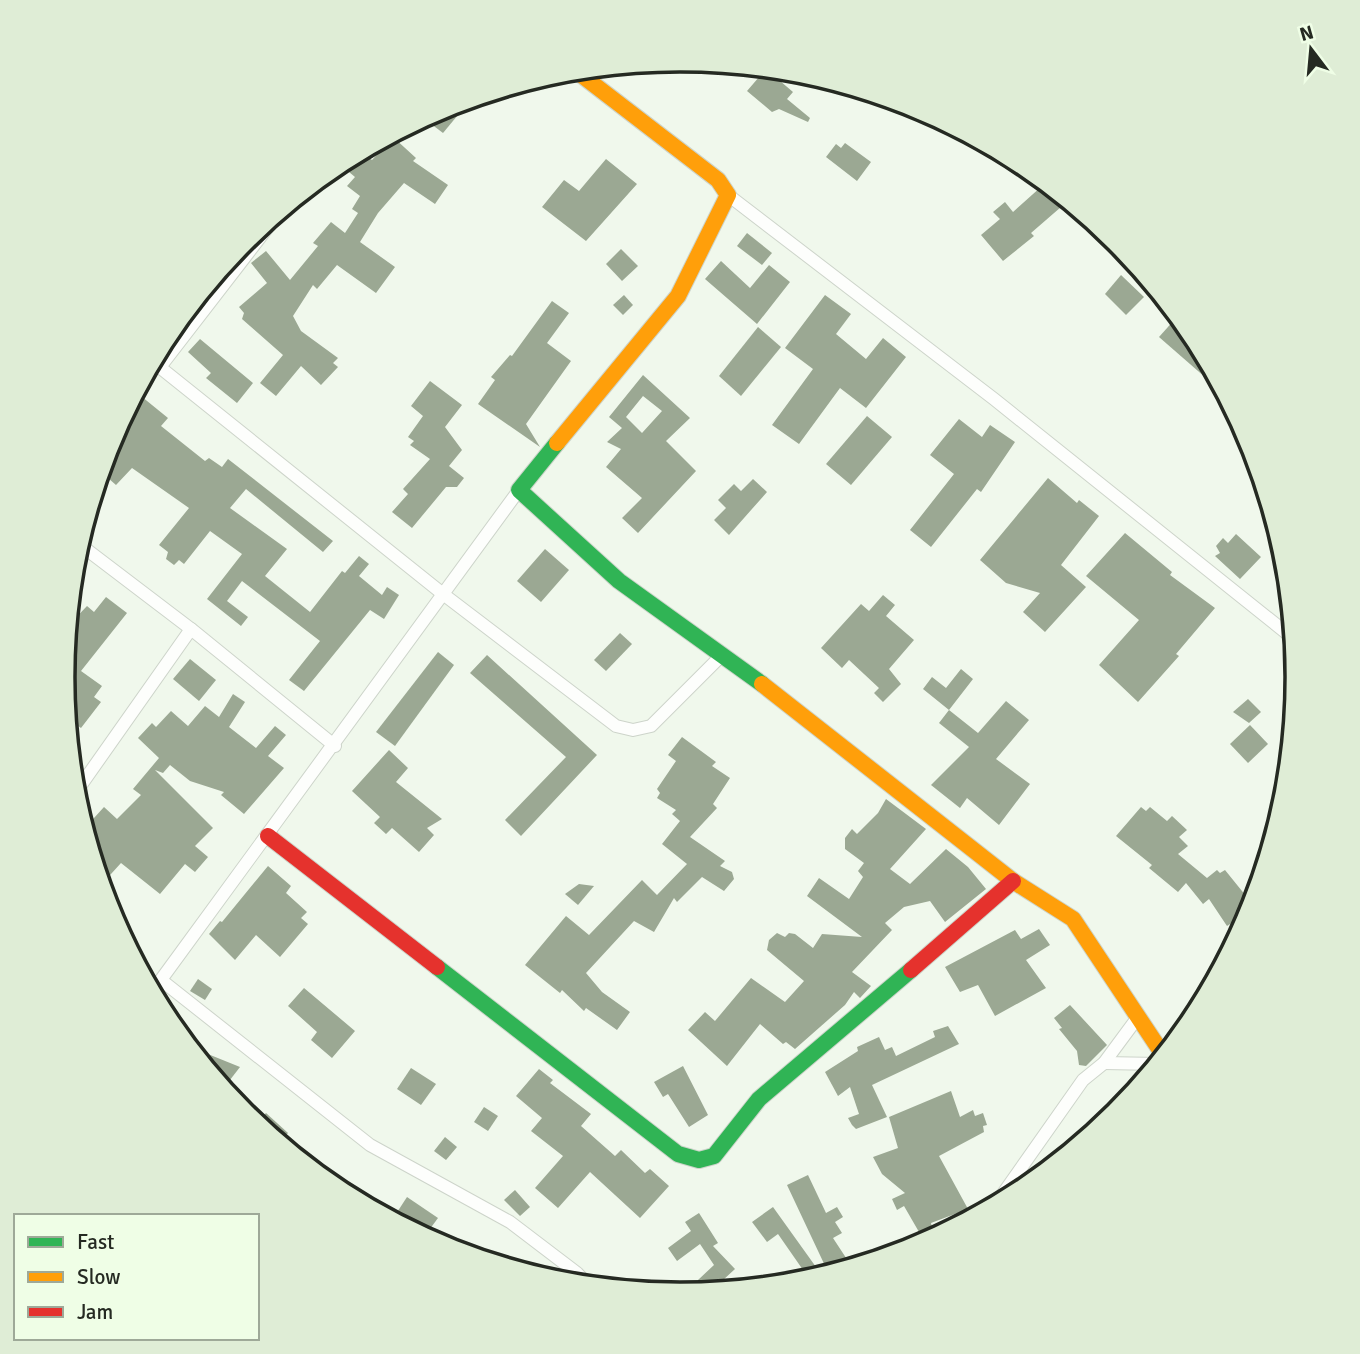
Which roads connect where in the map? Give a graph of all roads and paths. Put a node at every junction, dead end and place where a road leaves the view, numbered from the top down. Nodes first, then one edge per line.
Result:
1 (587, 79) edge
2 (728, 195) junction
3 (232, 270) edge
4 (195, 317) edge
5 (160, 367) edge
6 (519, 490) junction
7 (88, 551) edge
8 (443, 594) junction
9 (191, 629) junction
10 (1283, 630) edge
11 (723, 654) junction
12 (335, 746) junction
13 (84, 781) edge
14 (268, 836) junction
15 (1013, 881) junction
16 (160, 980) junction
17 (158, 983) edge
18 (1138, 1017) junction
19 (1158, 1047) edge
20 (1104, 1063) junction
21 (1145, 1064) edge
22 (1014, 1181) edge
23 (577, 1273) edge

1 - 2 street
2 - 6 street
2 - 10 street
3 - 4 street
5 - 8 street
6 - 8 street
6 - 11 street
7 - 9 street
8 - 11 street
8 - 12 street
9 - 12 street
9 - 13 street
11 - 15 street
12 - 14 street
14 - 15 street
14 - 16 street
15 - 18 street
16 - 17 street
16 - 23 street
18 - 19 street
18 - 20 street
20 - 21 street
20 - 22 street

